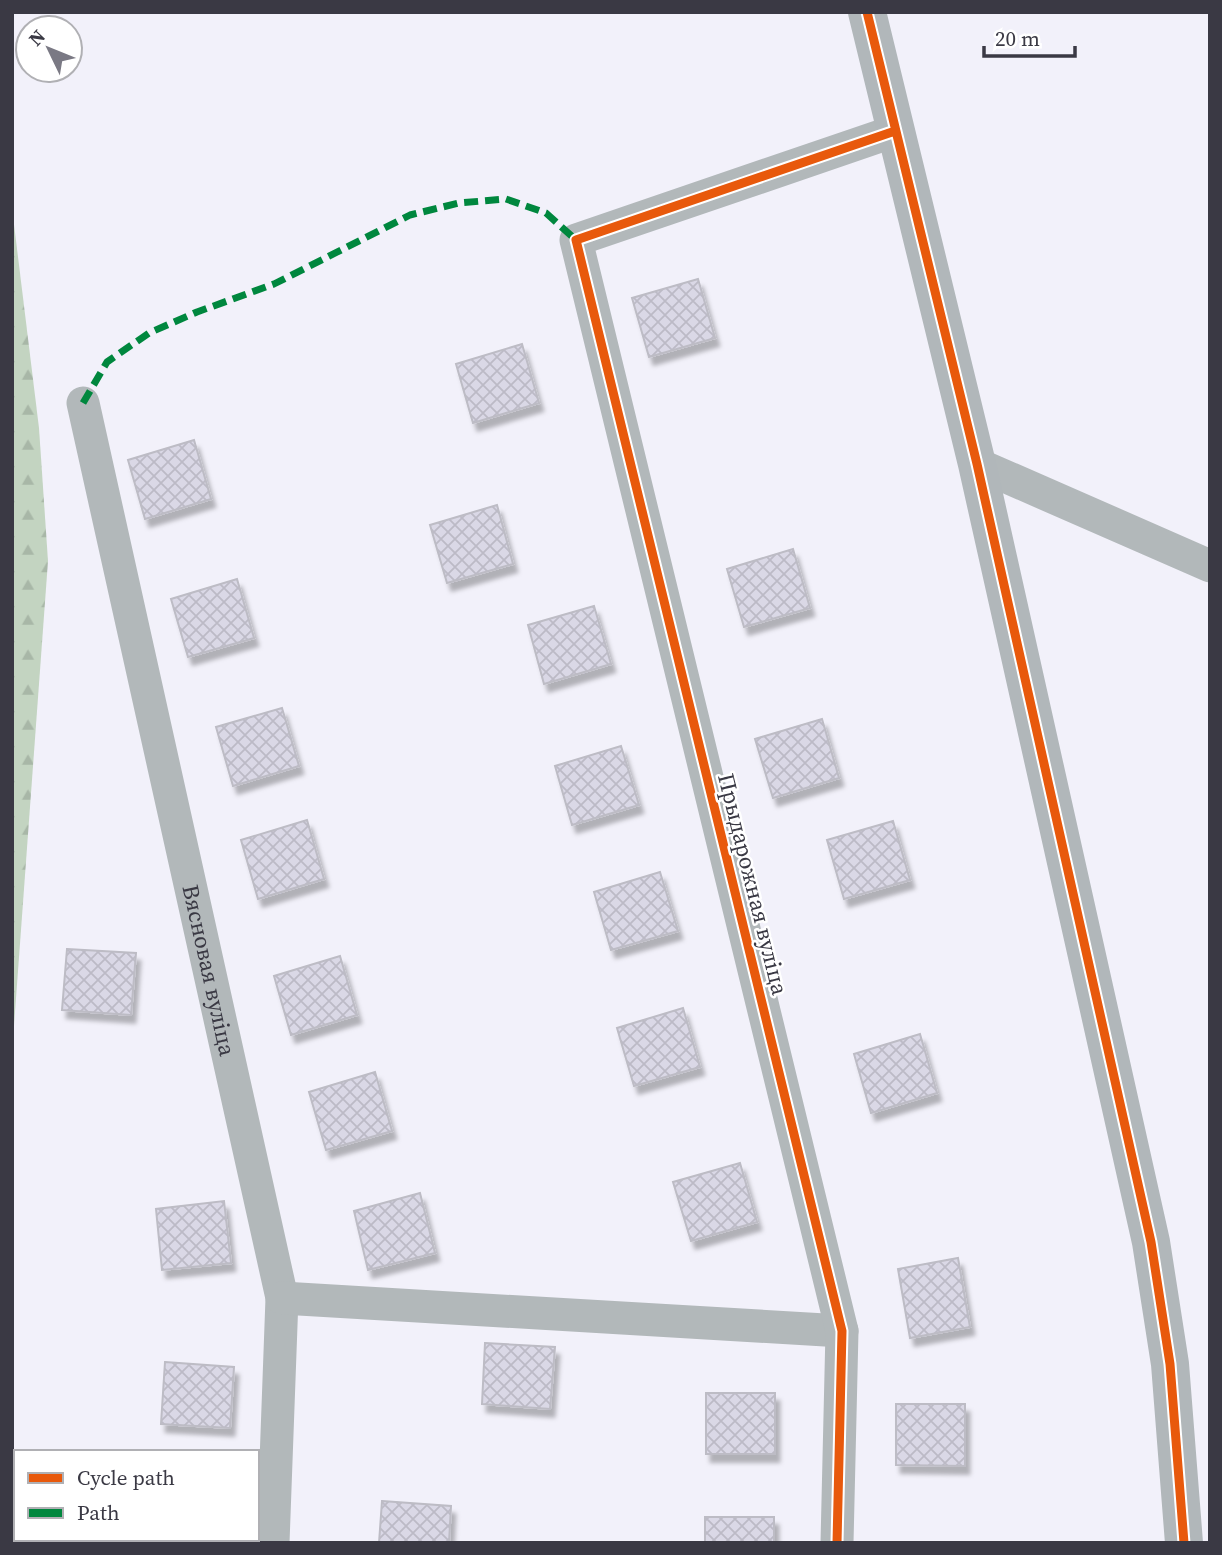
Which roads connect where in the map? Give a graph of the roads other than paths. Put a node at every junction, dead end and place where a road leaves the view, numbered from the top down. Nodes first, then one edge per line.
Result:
1 (867, 12) edge
2 (895, 131) junction
3 (83, 403) dead end
4 (977, 464) junction
5 (1210, 566) edge
6 (282, 1298) junction
7 (842, 1331) junction
8 (273, 1543) edge
9 (837, 1543) edge
10 (1184, 1543) edge

1 - 2 street
2 - 4 street
2 - 7 street, Прыдарожная вуліца
3 - 6 street, Вясновая вуліца
4 - 5 street
4 - 10 street
6 - 7 street
6 - 8 street, Вясновая вуліца
7 - 9 street, Прыдарожная вуліца

